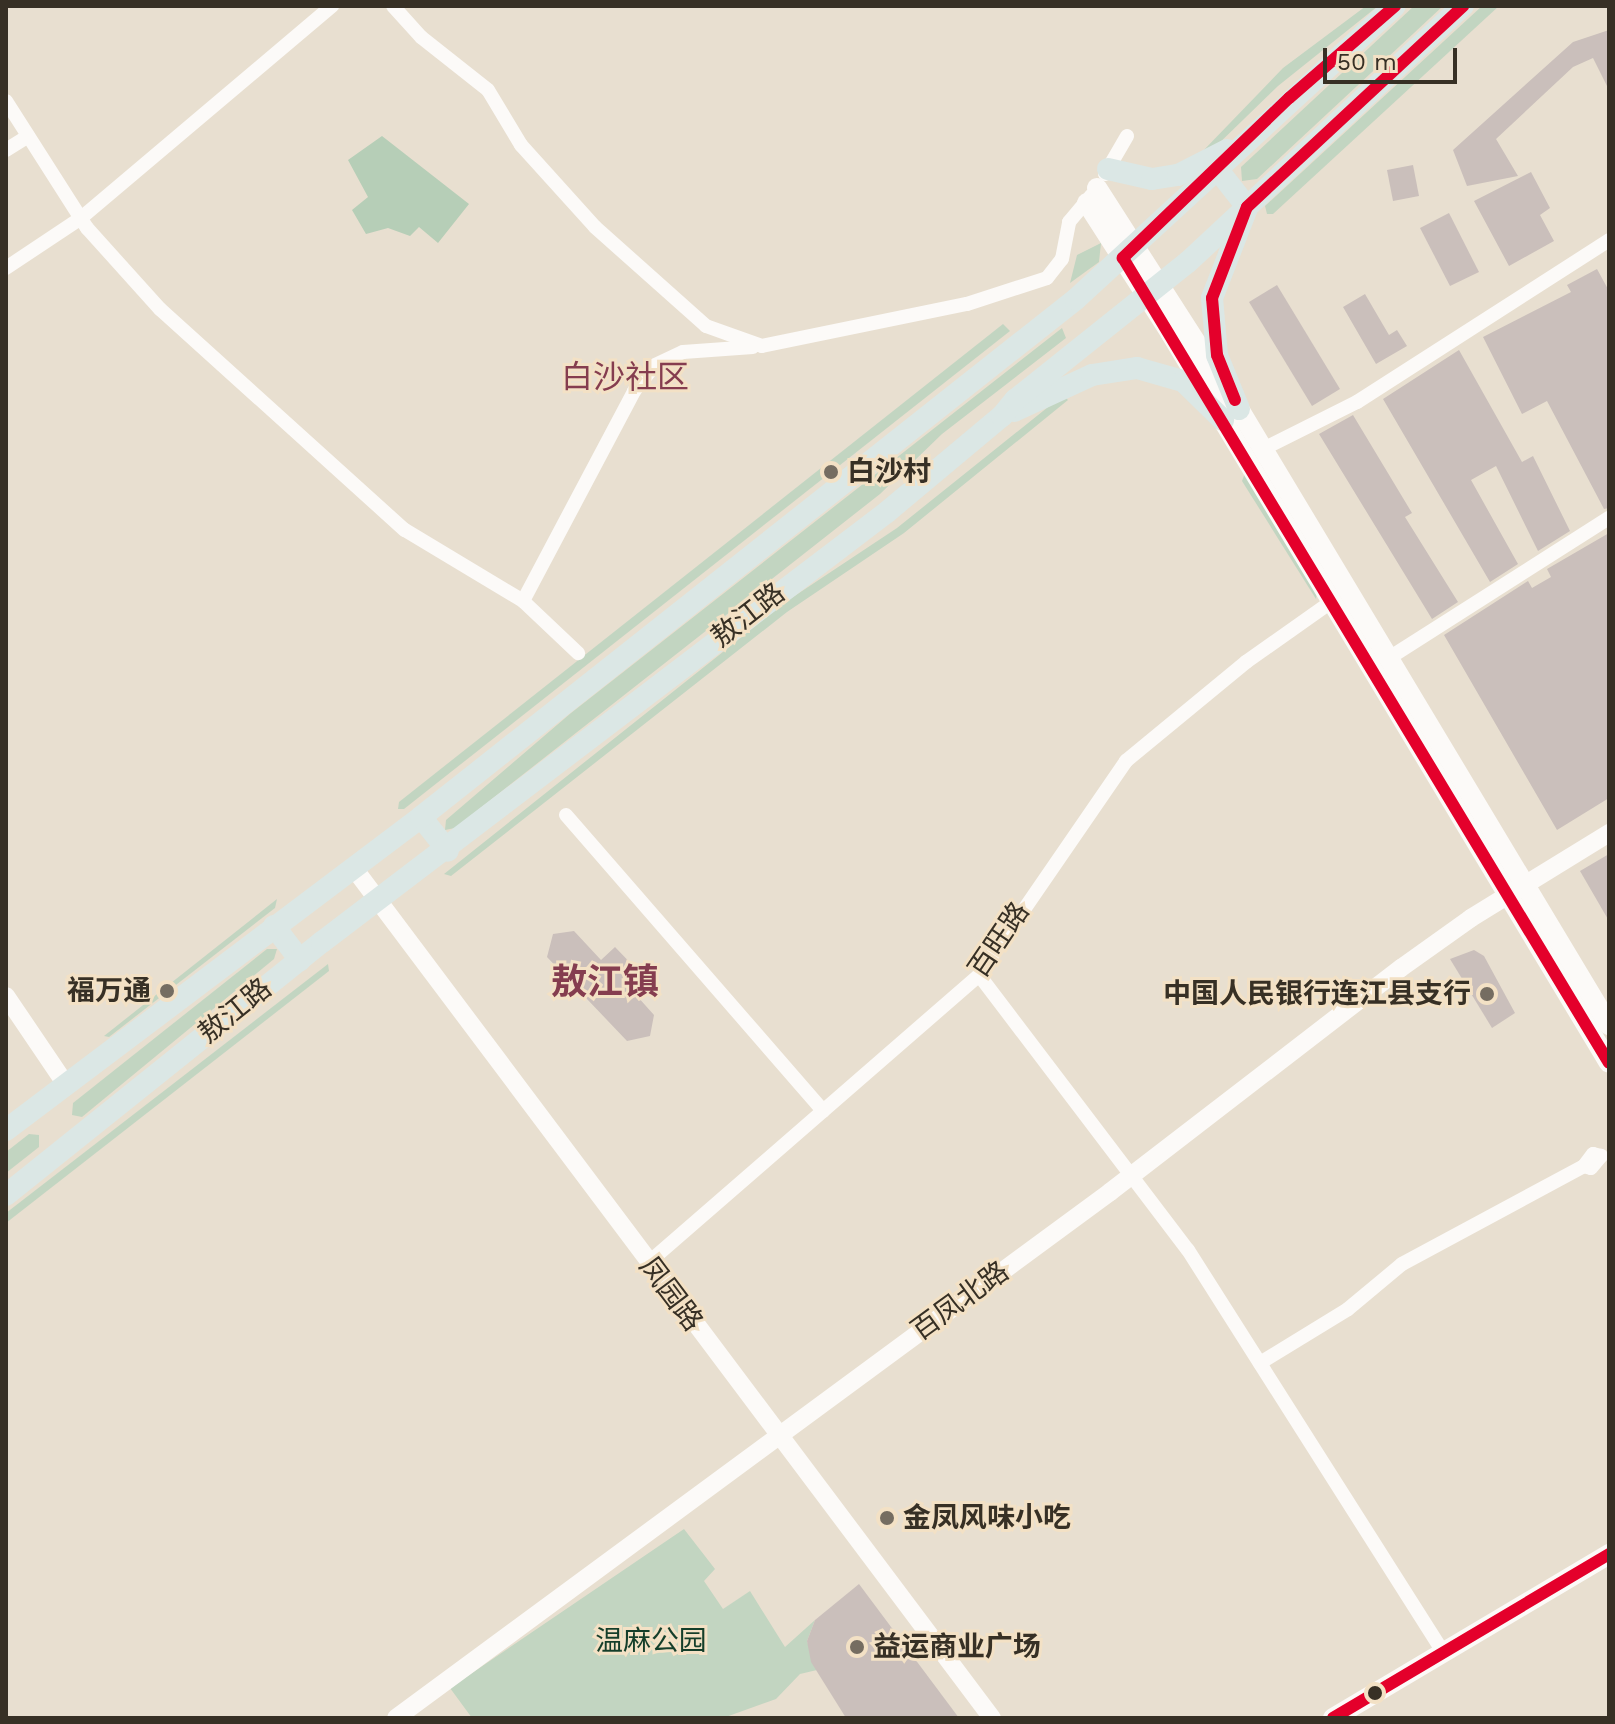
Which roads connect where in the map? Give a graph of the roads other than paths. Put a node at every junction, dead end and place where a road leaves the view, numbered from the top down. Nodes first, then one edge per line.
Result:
1 (332, 6) edge
2 (393, 6) edge
3 (1395, 6) edge
4 (1463, 6) edge
5 (6, 101) edge
6 (1252, 135) junction
7 (28, 136) junction
8 (1127, 136) dead end
9 (6, 150) edge
10 (1218, 170) junction
11 (1098, 187) junction
12 (1247, 207) junction
13 (81, 218) junction
14 (1609, 240) edge
15 (1129, 252) junction
16 (6, 268) edge
17 (1153, 289) junction
18 (762, 346) junction
19 (1231, 415) junction
20 (1002, 416) junction
21 (1263, 449) junction
22 (1609, 518) edge
23 (523, 601) junction
24 (1331, 602) junction
25 (578, 653) dead end
26 (1389, 658) junction
27 (566, 815) dead end
28 (421, 817) junction
29 (1609, 833) edge
30 (448, 851) junction
31 (353, 867) junction
32 (1516, 890) junction
33 (379, 901) junction
34 (274, 926) junction
35 (300, 960) junction
36 (979, 975) junction
37 (6, 996) edge
38 (1609, 1025) edge
39 (1609, 1063) edge
40 (65, 1083) junction
41 (823, 1111) junction
42 (6, 1130) edge
43 (1605, 1154) edge
44 (1134, 1174) junction
45 (6, 1195) edge
46 (648, 1263) junction
47 (1260, 1363) junction
48 (775, 1435) junction
49 (1609, 1554) edge
50 (1444, 1653) junction
51 (396, 1718) edge
52 (992, 1718) edge
53 (1333, 1718) edge

1 - 13 street
2 - 18 street
3 - 6 main road, 敖江路
4 - 12 main road, 敖江路
5 - 7 street
6 - 10 main road, 敖江路
6 - 11 main road
7 - 9 street
7 - 13 street
8 - 11 street
10 - 12 main road
10 - 15 main road, 敖江路
11 - 15 main road
11 - 18 street
12 - 17 main road, 敖江路
12 - 19 main road
13 - 16 street
13 - 23 street
14 - 21 street
15 - 17 main road
15 - 28 main road, 敖江路
17 - 19 main road
17 - 20 main road, 敖江路
18 - 23 street
19 - 20 main road
19 - 21 main road
19 - 24 main road
20 - 30 main road, 敖江路
21 - 26 main road
22 - 26 street
23 - 25 street
24 - 32 main road
24 - 36 street, 百旺路
26 - 32 main road
27 - 41 street
28 - 30 main road
28 - 31 main road, 敖江路
29 - 32 street, 百凤北路
30 - 33 main road, 敖江路
31 - 33 street, 凤园路
31 - 34 main road, 敖江路
32 - 38 main road
32 - 39 main road
32 - 44 street, 百凤北路
33 - 35 main road, 敖江路
33 - 46 street, 凤园路
34 - 35 main road
34 - 40 main road, 敖江路
35 - 45 main road, 敖江路
36 - 41 street, 百旺路
36 - 44 street
37 - 40 street
40 - 42 main road, 敖江路
41 - 46 street, 百旺路
43 - 47 street
44 - 47 street
44 - 48 street, 百凤北路
46 - 48 street, 凤园路
47 - 50 street
48 - 51 street, 百凤北路
48 - 52 street, 凤园路
49 - 50 main road
50 - 53 main road

